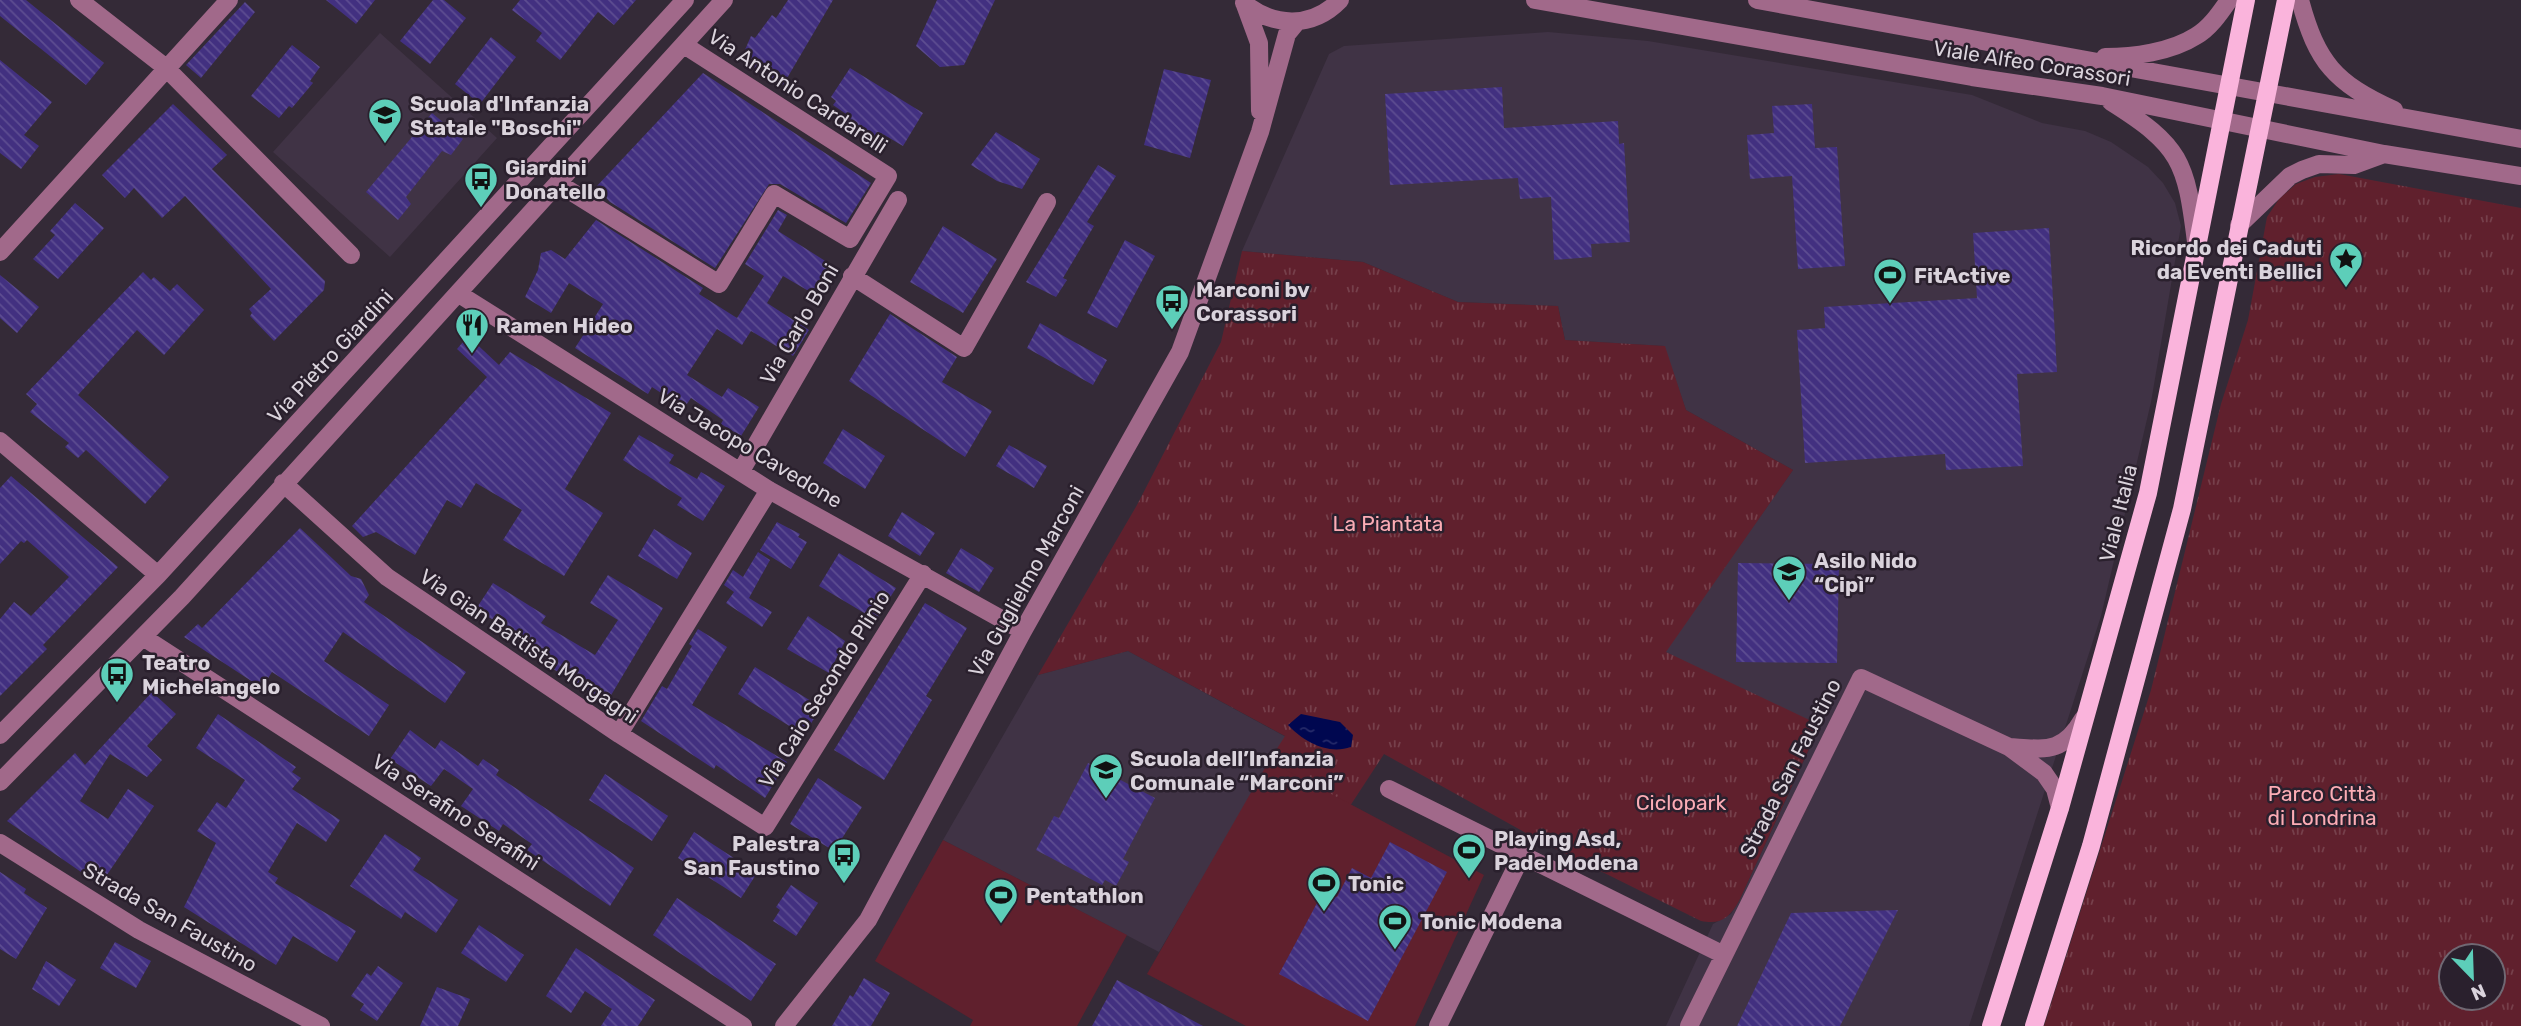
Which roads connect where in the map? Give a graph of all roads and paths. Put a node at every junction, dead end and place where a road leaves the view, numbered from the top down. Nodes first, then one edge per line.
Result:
1 (79, 0) edge
2 (229, 0) edge
3 (685, 0) edge
4 (724, 0) edge
5 (1340, 0) edge
6 (1535, 0) edge
7 (1757, 0) edge
8 (2229, 0) edge
9 (2246, 0) edge
10 (2286, 0) edge
11 (2300, 0) edge
12 (1243, 2) edge
13 (1296, 23) junction
14 (684, 45) junction
15 (2066, 57) junction
16 (165, 67) junction
17 (2229, 87) junction
18 (2266, 94) junction
19 (2102, 96) junction
20 (2223, 121) junction
21 (2419, 121) junction
22 (2259, 128) junction
23 (1260, 132) junction
24 (2521, 139) edge
25 (2384, 154) junction
26 (2521, 176) edge
27 (559, 184) junction
28 (898, 200) dead end
29 (1047, 202) dead end
30 (2239, 225) junction
31 (0, 252) edge
32 (351, 255) dead end
33 (2197, 255) junction
34 (852, 276) junction
35 (459, 294) junction
36 (0, 441) edge
37 (741, 471) junction
38 (283, 483) junction
39 (769, 490) junction
40 (923, 574) junction
41 (158, 575) junction
42 (1023, 631) junction
43 (144, 637) junction
44 (2089, 708) junction
45 (619, 734) junction
46 (0, 735) edge
47 (2009, 747) junction
48 (0, 782) edge
49 (1389, 789) dead end
50 (2060, 808) junction
51 (765, 827) joint
52 (0, 843) edge
53 (1522, 855) junction
54 (1722, 954) junction
55 (321, 1026) edge
56 (743, 1026) edge
57 (784, 1026) edge
58 (1438, 1026) edge
59 (1689, 1026) edge
60 (1991, 1026) edge
61 (2034, 1026) edge

1 - 16 street
2 - 16 street
3 - 41 street, Via Pietro Giardini
4 - 14 street
5 - 13 street
6 - 19 street, Viale Alfeo Corassori
7 - 15 street, Viale Alfeo Corassori
8 - 15 street
9 - 17 main road, Viale Italia
10 - 18 main road
11 - 21 street
12 - 13 street
12 - 23 street, Via Guglielmo Marconi
13 - 23 street, Via Guglielmo Marconi
14 - 27 street
14 - 27 street, Via Antonio Cardarelli
15 - 17 street, Viale Alfeo Corassori
16 - 31 street
16 - 32 street
17 - 18 street, Viale Alfeo Corassori
17 - 20 main road, Viale Italia
18 - 21 street, Viale Alfeo Corassori
18 - 22 main road
19 - 20 street, Viale Alfeo Corassori
19 - 33 street
20 - 22 street, Viale Alfeo Corassori
20 - 33 main road, Viale Italia
21 - 24 street, Viale Alfeo Corassori
22 - 25 street, Viale Alfeo Corassori
22 - 30 main road
23 - 42 street, Via Guglielmo Marconi
25 - 26 street, Viale Alfeo Corassori
25 - 30 street
27 - 35 street
28 - 34 street, Via Carlo Boni
29 - 34 street
30 - 61 main road
33 - 44 main road, Viale Italia
34 - 37 street, Via Carlo Boni
35 - 37 street, Via Jacopo Cavedone
35 - 38 street
36 - 41 street
37 - 39 street, Via Jacopo Cavedone
38 - 43 street
38 - 45 street, Via Gian Battista Morgagni
39 - 40 street, Via Jacopo Cavedone
39 - 45 street
40 - 42 street, Via Jacopo Cavedone
40 - 51 street, Via Caio Secondo Plinio
41 - 46 street, Via Pietro Giardini
42 - 57 street, Via Guglielmo Marconi
43 - 48 street
43 - 56 street, Via Serafino Serafini
44 - 47 street, Strada San Faustino
44 - 50 main road, Viale Italia
45 - 51 street, Via Gian Battista Morgagni
47 - 50 street, Strada San Faustino
47 - 54 street, Strada San Faustino
49 - 53 street
50 - 60 main road, Viale Italia
52 - 55 street, Strada San Faustino
53 - 54 street
53 - 58 street
54 - 59 street, Strada San Faustino

